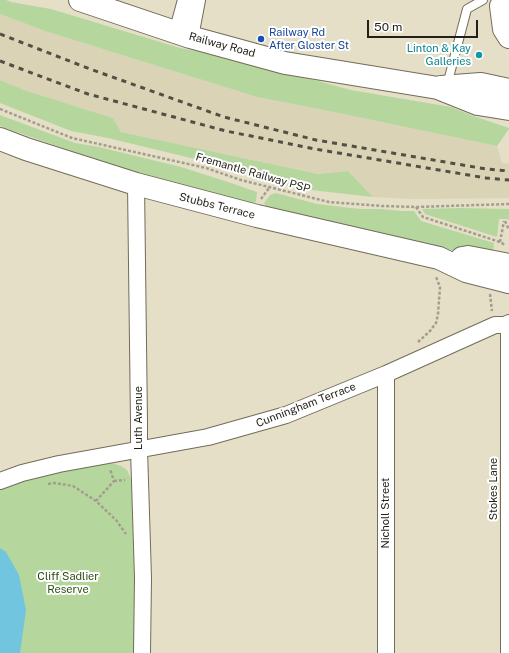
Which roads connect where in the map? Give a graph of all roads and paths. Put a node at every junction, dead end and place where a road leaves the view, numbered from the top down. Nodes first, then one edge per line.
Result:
1 (80, 0) edge
2 (186, 0) edge
3 (197, 0) edge
4 (500, 4) edge
5 (183, 35) junction
6 (509, 37) edge
7 (442, 87) junction
8 (509, 90) edge
9 (0, 109) edge
10 (509, 109) edge
11 (0, 139) edge
12 (136, 184) junction
13 (509, 204) edge
14 (416, 207) junction
15 (509, 230) edge
16 (500, 242) junction
17 (509, 248) edge
18 (504, 256) edge
19 (437, 267) junction
20 (500, 287) edge
21 (493, 314) dead end
22 (507, 324) edge
23 (418, 342) dead end
24 (386, 374) junction
25 (139, 449) junction
26 (108, 462) dead end
27 (0, 481) edge
28 (41, 484) dead end
29 (96, 501) junction
30 (128, 536) dead end
31 (142, 653) edge
32 (386, 653) edge
33 (505, 653) edge

1 - 5 street, Railway Road
2 - 5 street
3 - 5 street
4 - 6 street
4 - 7 lane
5 - 7 street, Railway Road
7 - 8 street, Railway Road
7 - 10 street, Railway Road
9 - 14 path, Fremantle Railway PSP
11 - 12 street, Stubbs Terrace
12 - 19 street, Stubbs Terrace
12 - 25 street, Luth Avenue
13 - 14 path, Fremantle Railway PSP
14 - 16 path
15 - 16 path
16 - 17 path
16 - 18 path
18 - 19 street, Stubbs Terrace
19 - 20 street, Stubbs Terrace
19 - 23 path
20 - 21 path
22 - 24 street, Cunningham Terrace
22 - 33 lane, Stokes Lane
24 - 25 street, Cunningham Terrace
24 - 32 street, Nicholl Street
25 - 27 street, Cunningham Terrace
25 - 31 street, Luth Avenue
26 - 29 path
28 - 29 path
29 - 30 path

